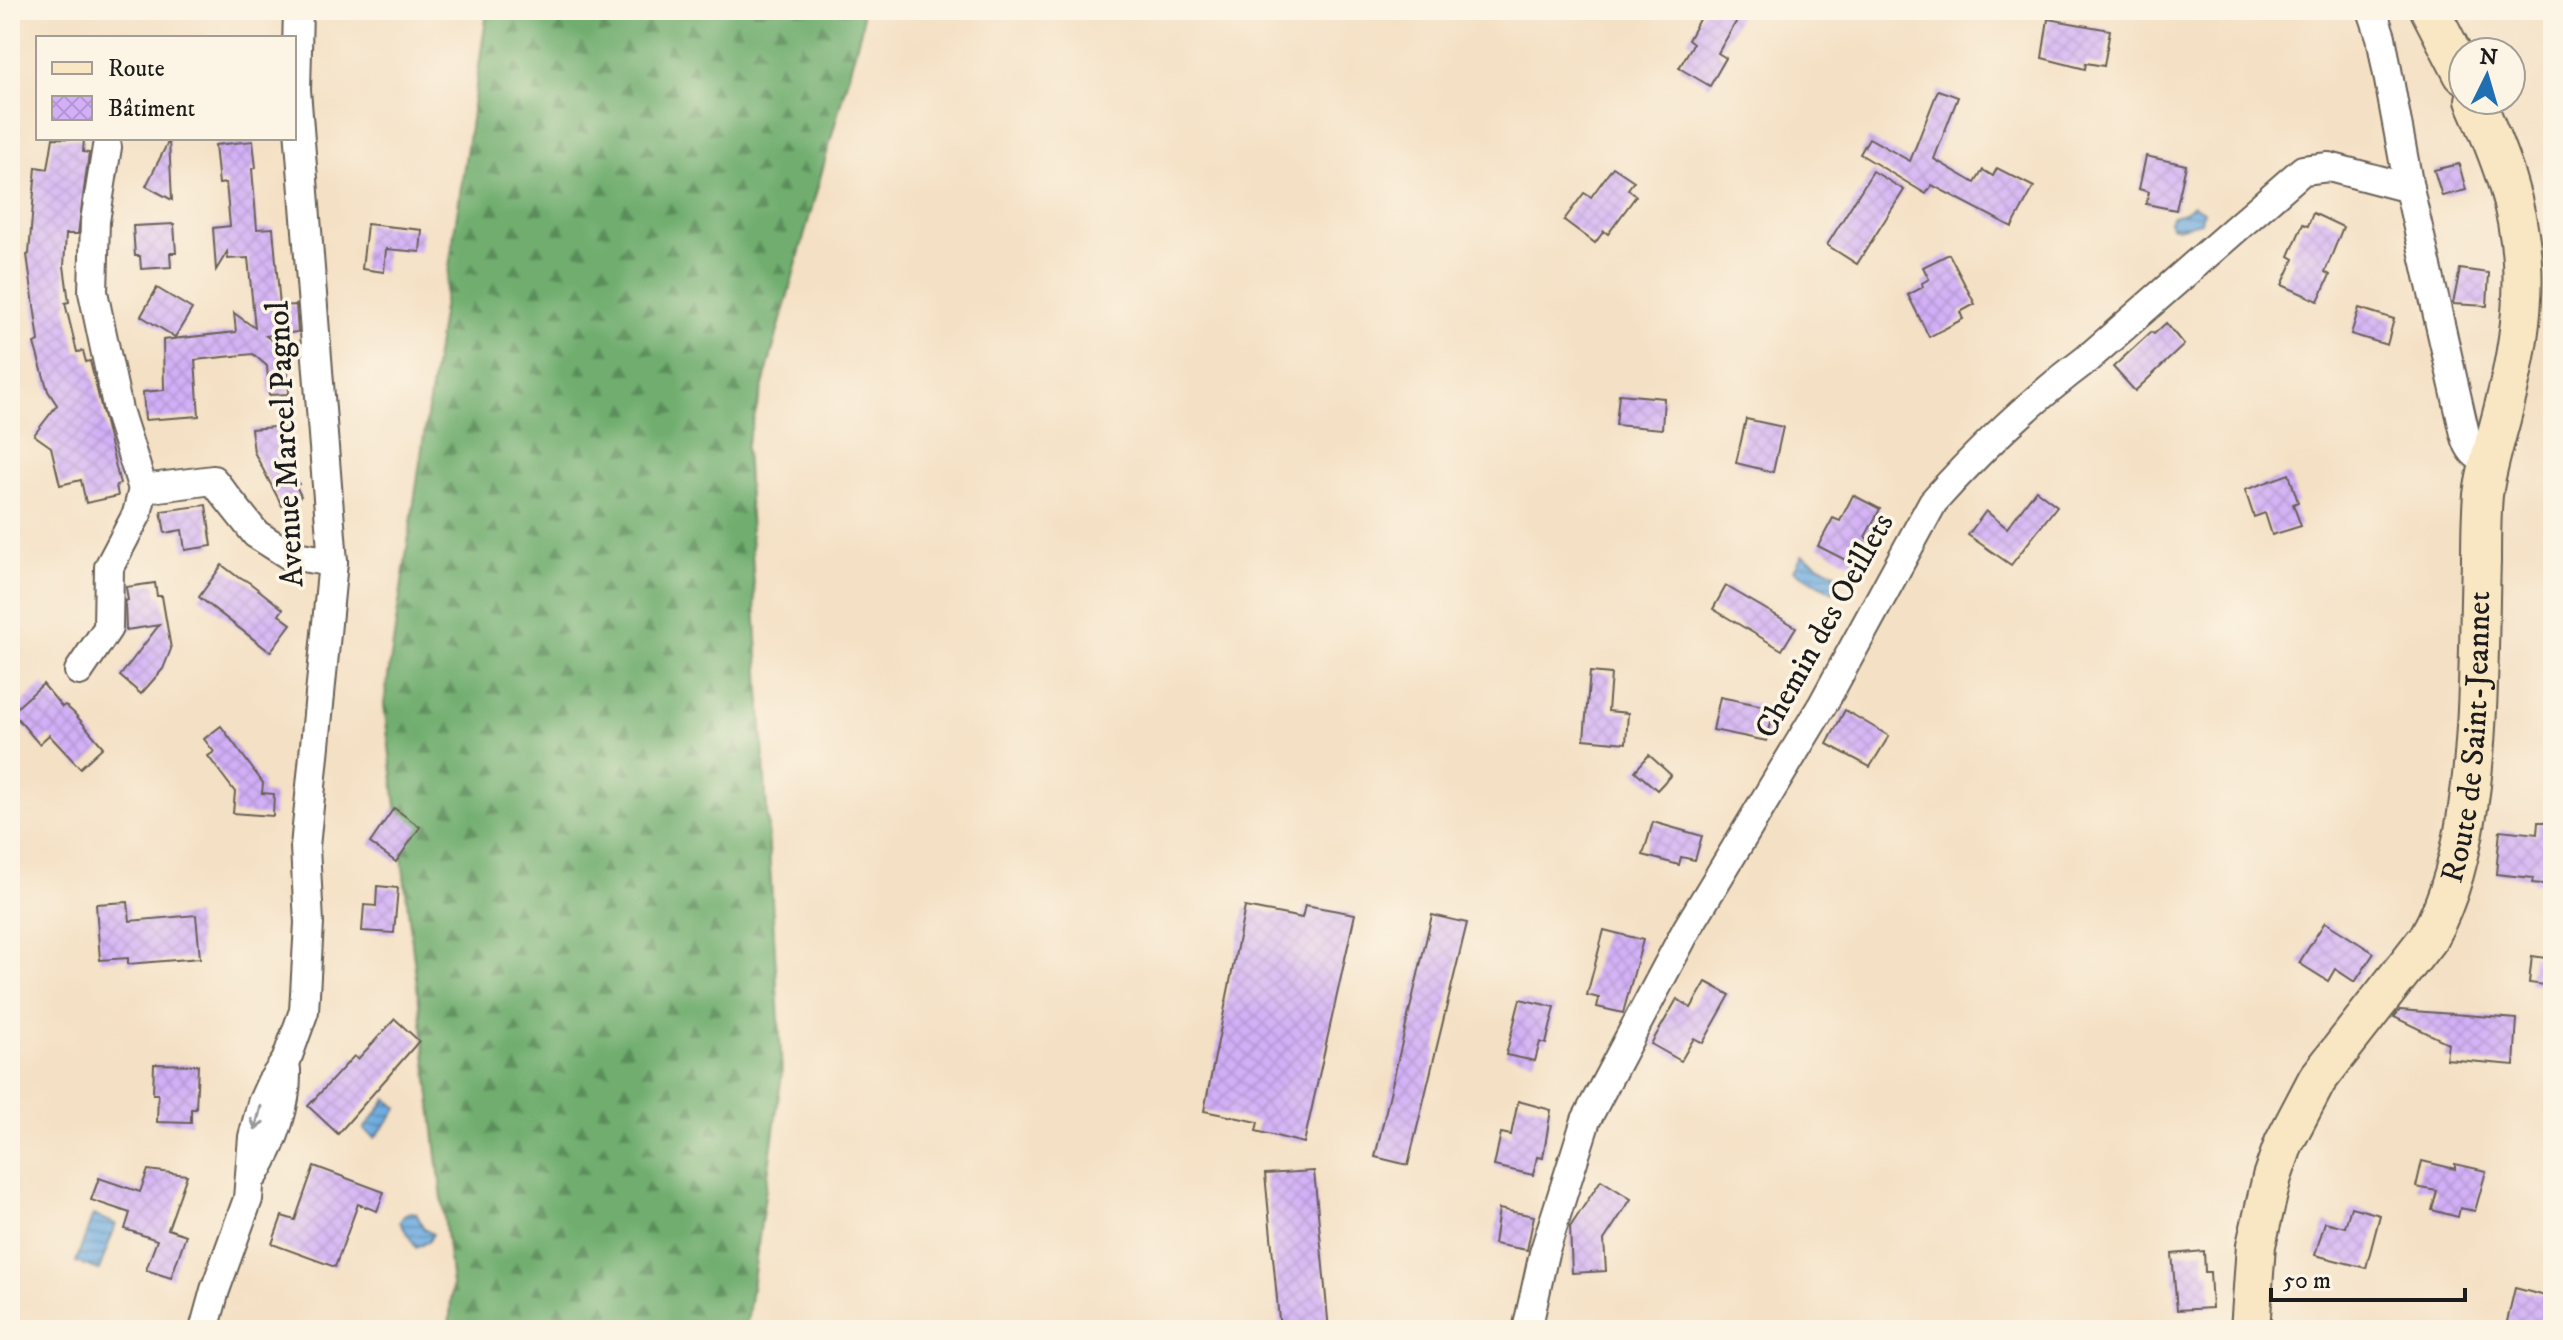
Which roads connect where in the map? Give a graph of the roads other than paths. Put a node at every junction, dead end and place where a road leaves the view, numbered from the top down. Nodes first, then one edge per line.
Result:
1 (298, 10) edge
2 (2372, 10) edge
3 (2430, 10) edge
4 (2447, 43) edge
5 (2482, 116) edge
6 (107, 147) dead end
7 (2409, 188) junction
8 (2490, 462) junction
9 (143, 489) junction
10 (333, 562) junction
11 (79, 671) dead end
12 (204, 1330) edge
13 (1527, 1330) edge
14 (2250, 1330) edge

1 - 10 street, Avenue Marcel Pagnol
2 - 7 street
3 - 4 main road
5 - 8 main road, Route de Saint-Jeannet
6 - 9 street
7 - 8 street
7 - 13 street, Chemin des Oeillets
8 - 14 main road, Route de Saint-Jeannet
9 - 10 street
9 - 11 street
10 - 12 street, Avenue Marcel Pagnol

